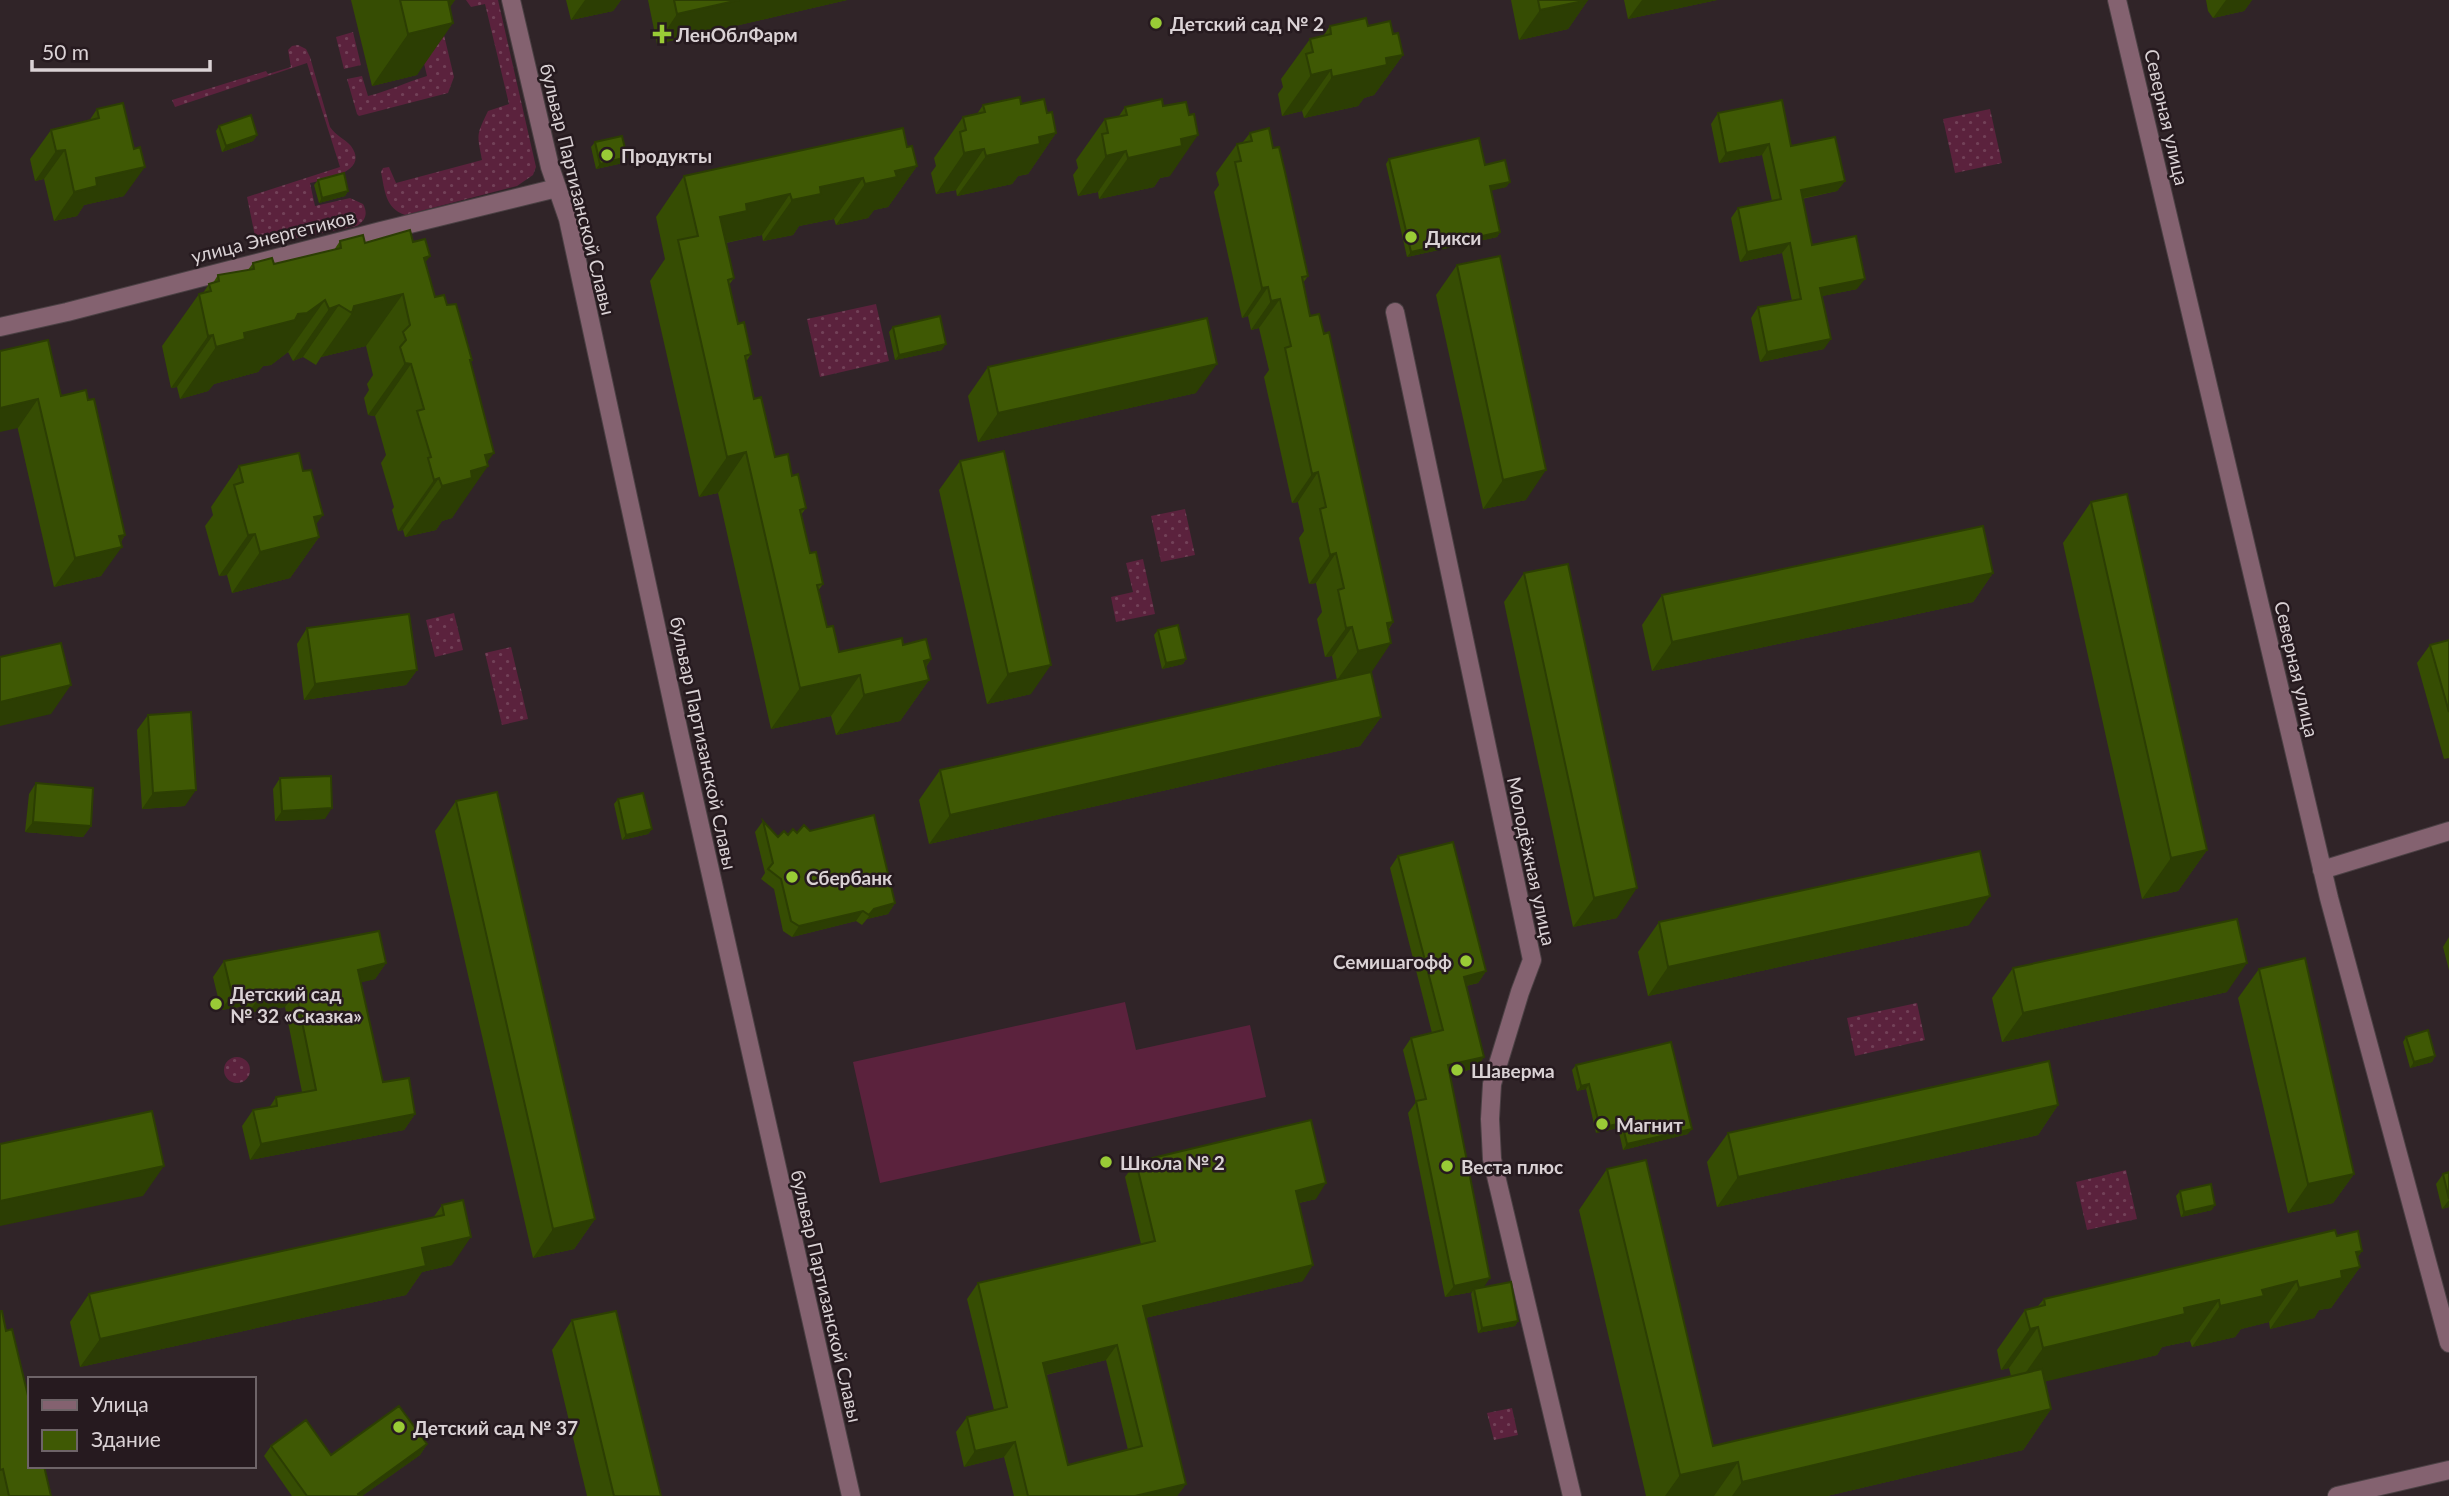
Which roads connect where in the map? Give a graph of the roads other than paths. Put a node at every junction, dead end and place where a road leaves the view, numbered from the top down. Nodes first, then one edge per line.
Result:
1 (511, 0) edge
2 (2118, 0) edge
3 (557, 188) junction
4 (1395, 312) dead end
5 (0, 327) edge
6 (2449, 831) edge
7 (2322, 870) junction
8 (2449, 1343) edge
9 (2449, 1470) edge
10 (851, 1496) edge
11 (1573, 1496) edge
12 (2337, 1496) edge

1 - 3 street, бульвар Партизанской Славы
2 - 7 street, Северная улица
3 - 5 street, улица Энергетиков
3 - 10 street, бульвар Партизанской Славы
4 - 11 street, Молодёжная улица
6 - 7 street
7 - 8 street, Северная улица
9 - 12 street

